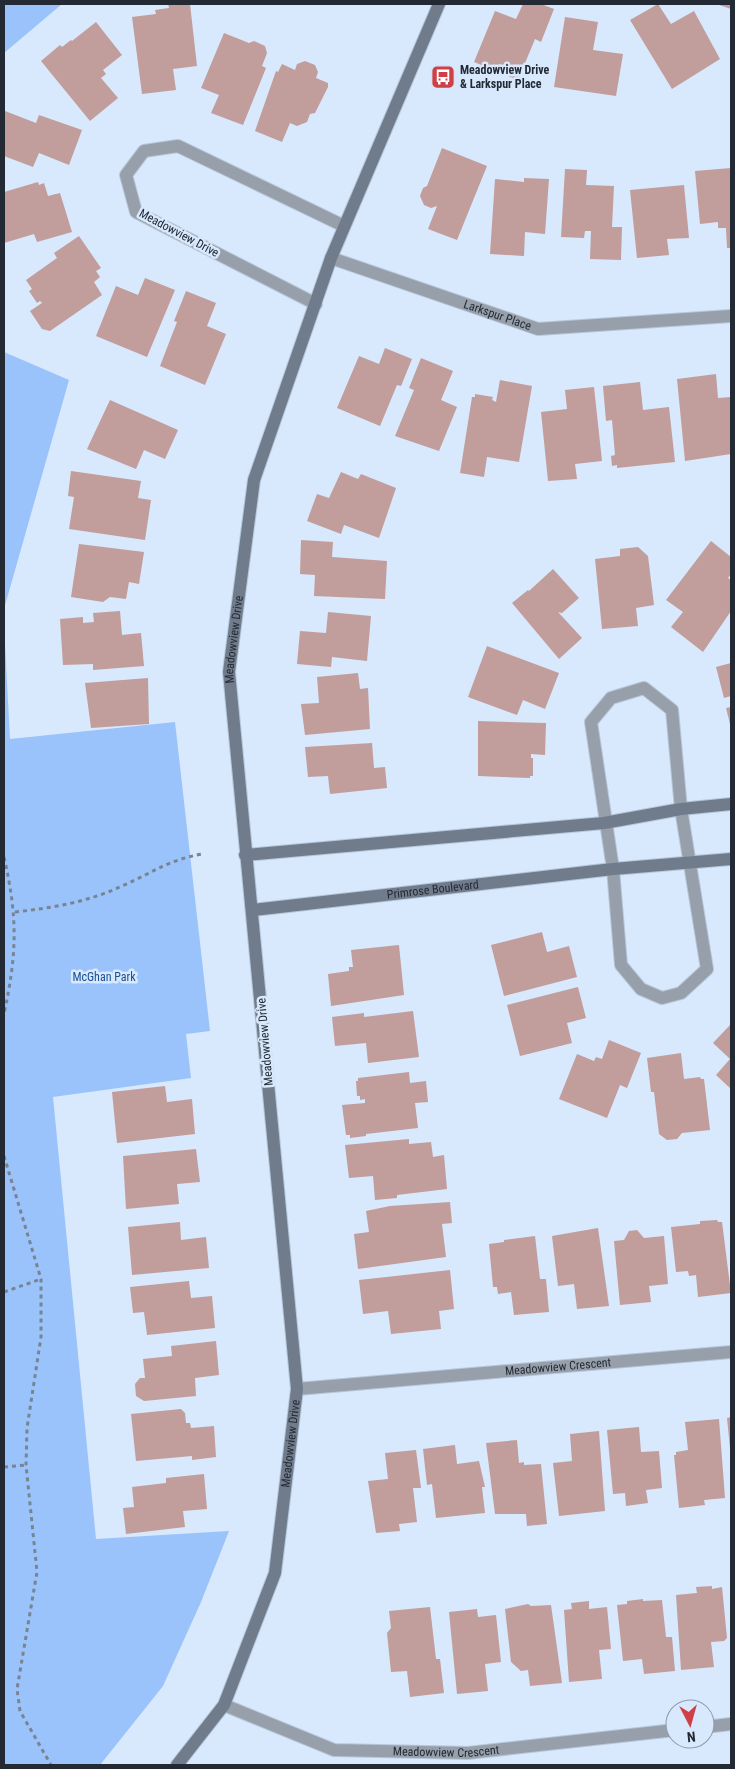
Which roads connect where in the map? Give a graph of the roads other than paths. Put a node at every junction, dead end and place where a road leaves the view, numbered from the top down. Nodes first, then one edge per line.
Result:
1 (439, 4) edge
2 (344, 226) junction
3 (331, 258) junction
4 (316, 304) junction
5 (731, 316) edge
6 (731, 804) edge
7 (680, 809) junction
8 (604, 823) junction
9 (245, 855) junction
10 (731, 859) edge
11 (690, 863) junction
12 (613, 869) junction
13 (253, 910) junction
14 (731, 1352) edge
15 (297, 1389) junction
16 (224, 1705) junction
17 (731, 1724) edge
18 (715, 1726) edge
19 (665, 1731) edge
20 (177, 1765) edge

1 - 2 street, Meadowview Drive
2 - 3 street, Meadowview Drive
2 - 4 street, Meadowview Drive
3 - 4 street, Meadowview Drive
3 - 5 street, Larkspur Place
4 - 9 street, Meadowview Drive
6 - 7 street
7 - 8 street
7 - 8 street
7 - 11 street
8 - 9 street
8 - 12 street
9 - 13 street, Meadowview Drive
10 - 11 street, Primrose Boulevard
11 - 12 street, Primrose Boulevard
11 - 12 street
12 - 13 street, Primrose Boulevard
13 - 15 street, Meadowview Drive
14 - 15 street, Meadowview Crescent
15 - 16 street, Meadowview Drive
16 - 19 street, Meadowview Crescent
16 - 20 street, Meadowview Drive
17 - 18 street

